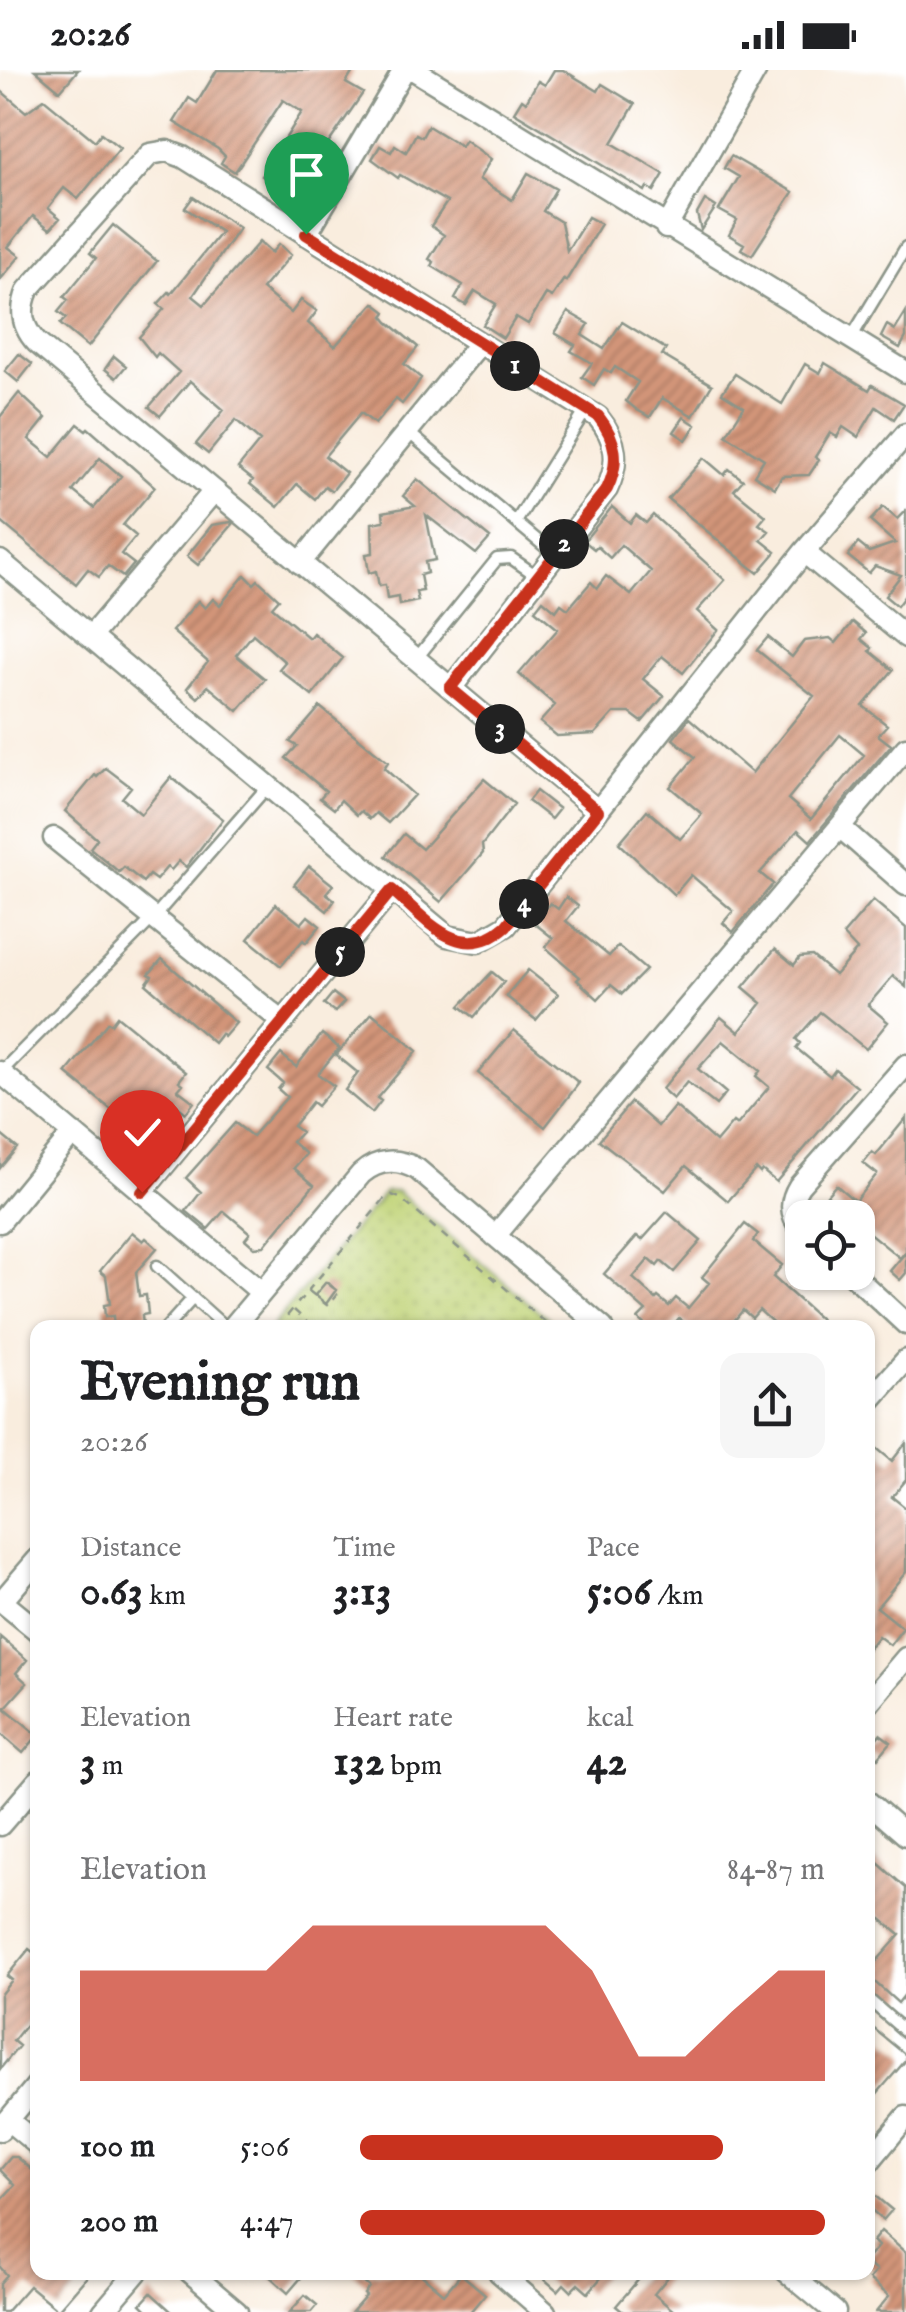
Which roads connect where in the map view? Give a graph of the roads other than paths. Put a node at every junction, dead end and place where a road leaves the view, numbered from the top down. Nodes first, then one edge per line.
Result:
1 (404, 70) edge
2 (414, 70) edge
3 (756, 70) edge
4 (666, 228) junction
5 (306, 234) junction
6 (906, 246) edge
7 (850, 338) junction
8 (478, 344) junction
9 (906, 372) edge
10 (586, 410) junction
11 (408, 432) junction
12 (906, 434) edge
13 (214, 491) junction
14 (516, 522) junction
15 (804, 552) junction
16 (555, 555) junction
17 (0, 561) edge
18 (300, 562) junction
19 (538, 577) junction
20 (91, 636) junction
21 (906, 637) edge
22 (416, 658) junction
23 (450, 688) junction
24 (906, 748) edge
25 (268, 786) junction
26 (598, 811) junction
27 (840, 827) junction
28 (54, 838) dead end
29 (906, 885) edge
30 (392, 890) junction
31 (154, 918) junction
32 (283, 1022) junction
33 (905, 1067) edge
34 (0, 1072) edge
35 (73, 1133) junction
36 (142, 1192) junction
37 (793, 1200) edge
38 (0, 1222) edge
39 (495, 1236) junction
40 (157, 1266) dead end
41 (869, 1290) edge
42 (261, 1292) junction
43 (193, 1298) junction
44 (173, 1320) edge
45 (219, 1320) edge
46 (236, 1320) edge
47 (594, 1320) edge
48 (906, 1324) edge
49 (906, 1360) edge
50 (875, 1396) edge
51 (30, 1567) edge
52 (1, 1600) edge
53 (30, 1624) edge
54 (906, 1658) edge
55 (875, 1695) edge
56 (30, 1790) edge
57 (875, 1808) edge
58 (0, 1825) edge
59 (906, 1835) edge
60 (875, 2005) edge
61 (906, 2032) edge
62 (30, 2094) edge
63 (906, 2117) edge
64 (4, 2125) edge
65 (30, 2140) edge
66 (875, 2155) edge
67 (130, 2280) edge
68 (199, 2280) edge
69 (508, 2280) edge
70 (796, 2280) edge
71 (103, 2312) edge
72 (237, 2312) edge
73 (545, 2312) edge
74 (835, 2312) edge

1 - 5 street
2 - 4 street
3 - 4 street
4 - 7 street
5 - 8 street
5 - 13 street
6 - 7 lane
7 - 9 street
8 - 10 street
8 - 11 street
10 - 14 lane
10 - 16 street
11 - 14 lane
11 - 18 street
12 - 15 street
13 - 18 street
13 - 20 street
14 - 16 lane
15 - 21 street
15 - 26 street
16 - 19 street
17 - 20 street
18 - 22 street
19 - 22 lane
19 - 23 street
20 - 25 street
22 - 23 street
23 - 26 street
24 - 27 street
25 - 30 street
25 - 31 lane
26 - 30 street
27 - 29 street
27 - 39 street
28 - 31 street
30 - 32 street
31 - 32 street
31 - 34 lane
32 - 36 street
33 - 37 street
34 - 35 street
35 - 36 street
35 - 38 street
36 - 42 street
39 - 42 street
39 - 47 street
40 - 43 lane
41 - 48 street
42 - 46 street
43 - 44 lane
43 - 45 lane
49 - 50 street
51 - 52 street
52 - 53 street
54 - 55 street
56 - 58 street
57 - 59 street
60 - 61 lane
62 - 64 street
63 - 66 street
64 - 65 street
67 - 71 street
68 - 72 street
69 - 73 street
70 - 74 street

